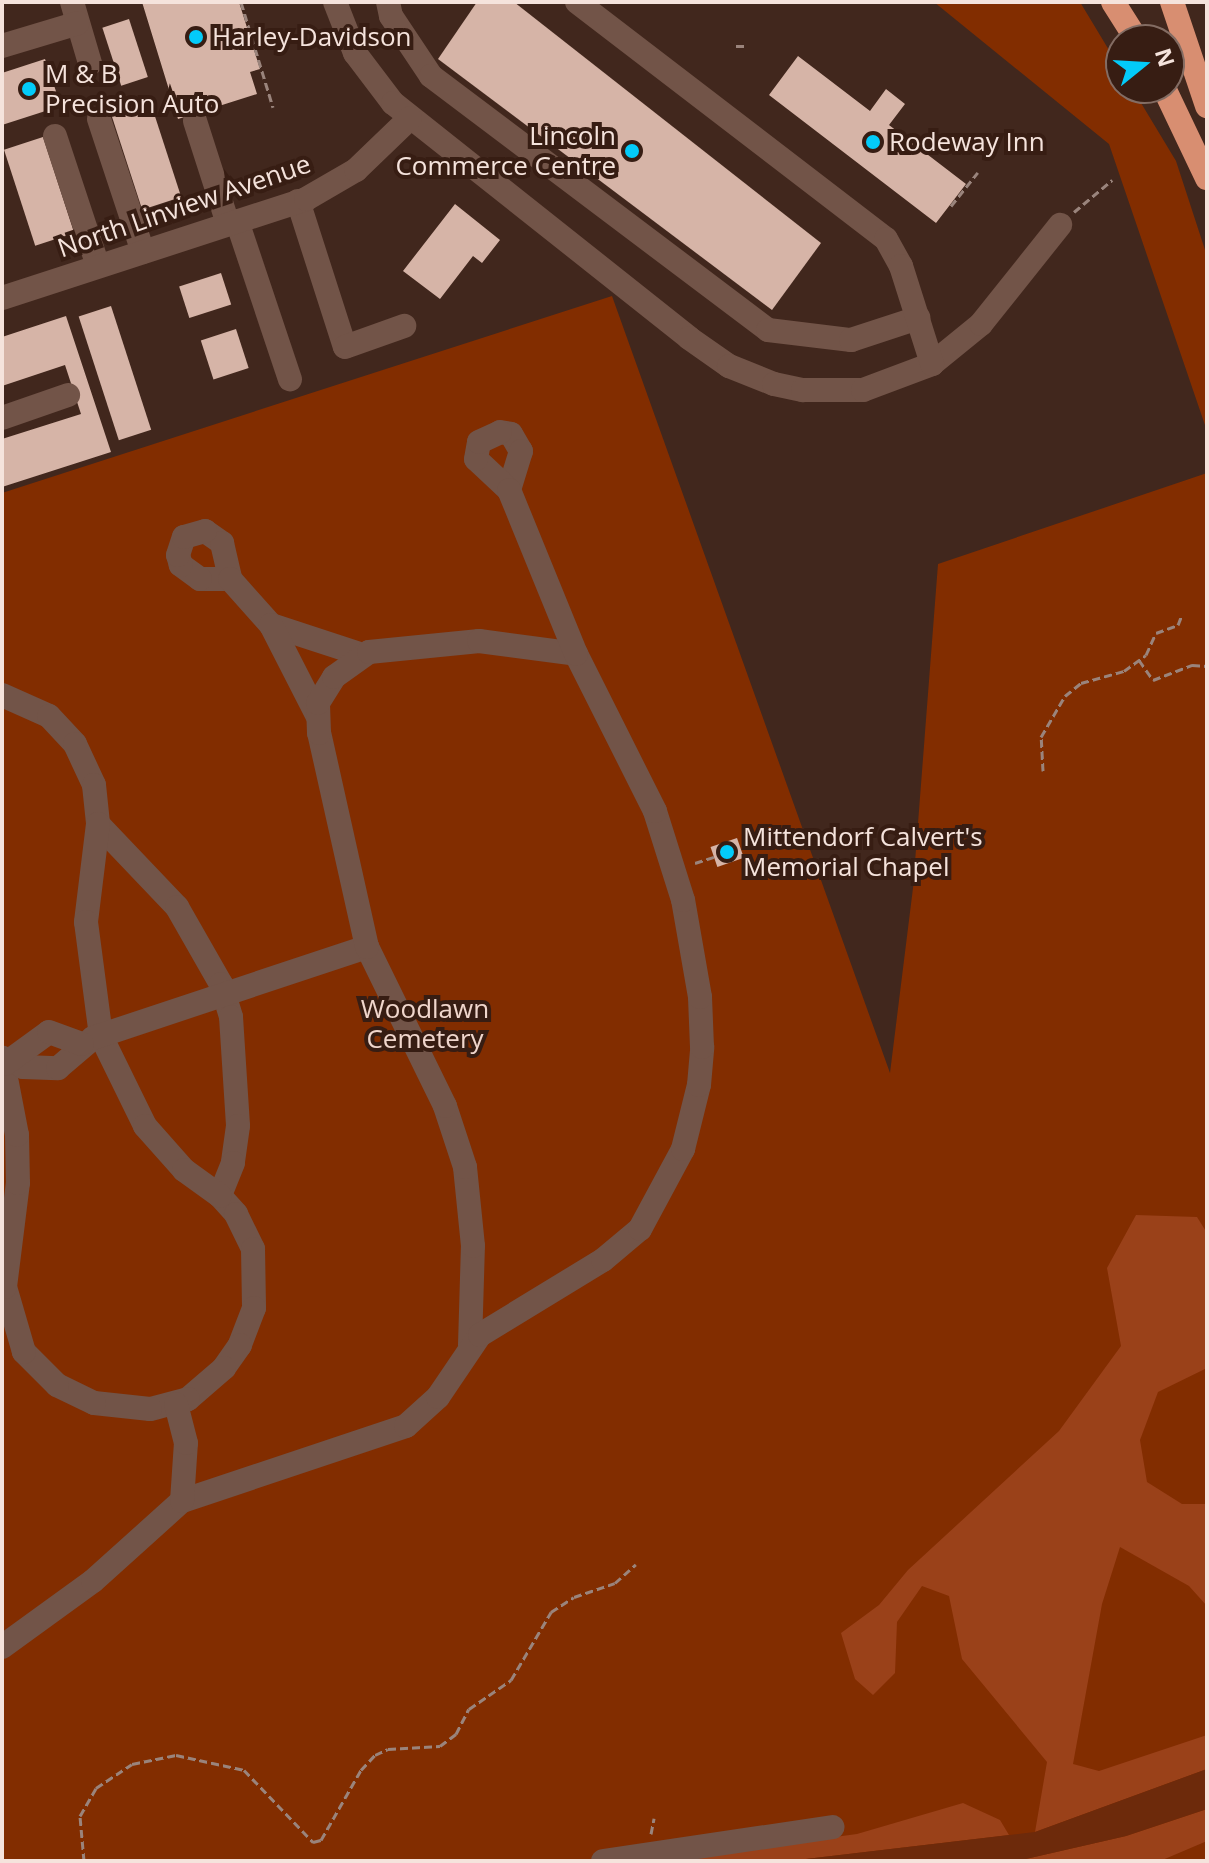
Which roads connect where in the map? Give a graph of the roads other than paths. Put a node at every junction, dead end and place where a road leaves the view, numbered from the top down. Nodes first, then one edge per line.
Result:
1 (388, 2) edge
2 (577, 2) edge
3 (1113, 2) edge
4 (1172, 2) edge
5 (343, 4) edge
6 (75, 12) edge
7 (1127, 24) edge
8 (2, 46) edge
9 (90, 63) dead end
10 (1172, 104) edge
11 (1207, 106) edge
12 (410, 118) junction
13 (99, 119) dead end
14 (195, 121) dead end
15 (55, 136) dead end
16 (1207, 178) edge
17 (298, 201) junction
18 (233, 222) junction
19 (1060, 225) road end
20 (143, 252) junction
21 (98, 266) junction
22 (2, 298) edge
23 (918, 318) junction
24 (404, 326) dead end
25 (932, 364) junction
26 (290, 379) dead end
27 (68, 395) dead end
28 (2, 418) edge
29 (509, 490) dead end
30 (230, 579) dead end
31 (271, 625) junction
32 (576, 654) junction
33 (363, 655) junction
34 (2, 695) edge
35 (317, 715) junction
36 (98, 824) junction
37 (367, 947) junction
38 (224, 994) junction
39 (92, 1040) junction
40 (8, 1061) edge
41 (220, 1196) junction
42 (4, 1266) edge
43 (470, 1345) junction
44 (176, 1404) junction
45 (182, 1501) junction
46 (2, 1647) edge
47 (833, 1827) dead end
48 (603, 1861) edge

1 - 23 street
2 - 23 street
3 - 7 highway
4 - 11 highway
5 - 12 street
6 - 8 street
6 - 9 street
10 - 16 highway
12 - 17 street, North Linview Avenue
12 - 25 street
13 - 20 street
14 - 18 street
15 - 21 street
17 - 18 street, North Linview Avenue
17 - 24 street
18 - 20 street, North Linview Avenue
18 - 26 street
19 - 25 street
20 - 21 street, North Linview Avenue
21 - 22 street, North Linview Avenue
23 - 25 street
27 - 28 street
29 - 32 street
30 - 31 street
31 - 33 street
31 - 35 street
32 - 33 street
32 - 43 street
33 - 35 street
34 - 36 street
35 - 37 street
36 - 38 street
36 - 39 street
37 - 38 street
37 - 43 street
38 - 39 street
38 - 41 street
39 - 40 street
39 - 40 street
39 - 41 street
40 - 42 street
41 - 44 street
42 - 44 street
43 - 45 street
44 - 45 street
45 - 46 street
47 - 48 street

